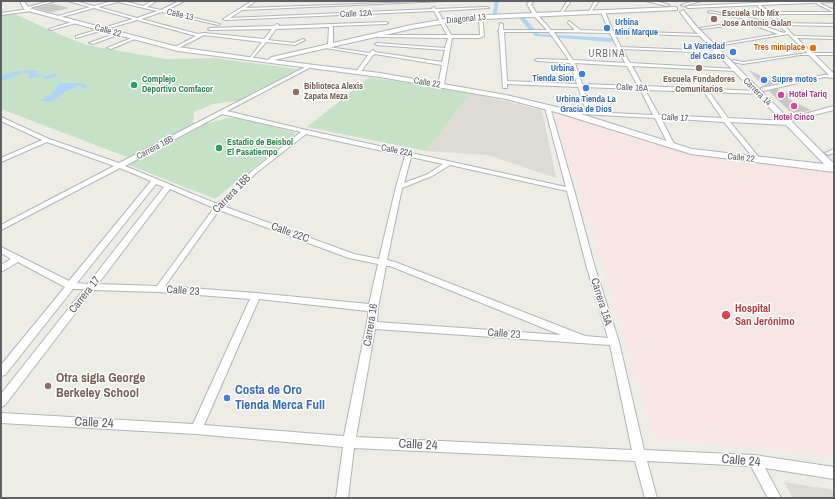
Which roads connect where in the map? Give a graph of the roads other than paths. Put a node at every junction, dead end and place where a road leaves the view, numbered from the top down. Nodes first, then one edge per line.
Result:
1 (54, 1) edge
2 (70, 1) edge
3 (118, 1) edge
4 (155, 1) edge
5 (182, 1) edge
6 (254, 1) edge
7 (293, 1) edge
8 (430, 1) edge
9 (443, 1) edge
10 (532, 1) edge
11 (569, 1) edge
12 (597, 1) edge
13 (648, 1) edge
14 (700, 1) edge
15 (795, 1) edge
16 (380, 2) edge
17 (814, 2) edge
18 (833, 2) edge
19 (486, 3) dead end
20 (786, 3) junction
21 (26, 5) edge
22 (759, 6) junction
23 (96, 7) junction
24 (143, 7) junction
25 (289, 7) junction
26 (487, 8) junction
27 (243, 9) junction
28 (684, 9) junction
29 (436, 10) junction
30 (160, 11) junction
31 (387, 12) junction
32 (588, 12) junction
33 (603, 12) junction
34 (710, 12) dead end
35 (834, 12) edge
36 (769, 13) junction
37 (1, 14) edge
38 (560, 14) junction
39 (535, 15) junction
40 (59, 17) junction
41 (282, 17) junction
42 (484, 17) junction
43 (135, 19) junction
44 (225, 19) junction
45 (442, 21) junction
46 (755, 21) junction
47 (75, 22) junction
48 (570, 22) dead end
49 (748, 22) junction
50 (386, 23) junction
51 (218, 24) junction
52 (501, 24) dead end
53 (778, 24) junction
54 (331, 25) junction
55 (834, 26) edge
56 (275, 28) junction
57 (51, 29) dead end
58 (101, 29) junction
59 (210, 29) junction
60 (500, 31) junction
61 (579, 31) junction
62 (702, 31) junction
63 (611, 32) junction
64 (386, 33) junction
65 (790, 33) junction
66 (118, 34) junction
67 (784, 34) junction
68 (201, 35) junction
69 (378, 35) junction
70 (554, 35) junction
71 (77, 37) dead end
72 (450, 37) junction
73 (794, 37) junction
74 (135, 38) junction
75 (834, 38) edge
76 (303, 40) dead end
77 (265, 41) junction
78 (91, 43) dead end
79 (377, 44) junction
80 (332, 45) junction
81 (322, 47) junction
82 (109, 48) dead end
83 (621, 48) junction
84 (719, 48) junction
85 (175, 49) junction
86 (448, 49) junction
87 (371, 54) junction
88 (811, 55) junction
89 (834, 55) edge
90 (252, 59) junction
91 (270, 60) junction
92 (537, 60) dead end
93 (735, 61) junction
94 (572, 62) junction
95 (444, 64) junction
96 (630, 65) junction
97 (309, 66) junction
98 (738, 68) junction
99 (358, 72) junction
100 (834, 77) edge
101 (441, 85) junction
102 (580, 85) junction
103 (643, 89) junction
104 (705, 90) junction
105 (761, 91) junction
106 (548, 108) junction
107 (834, 108) edge
108 (562, 111) junction
109 (222, 112) junction
110 (589, 113) junction
111 (659, 117) junction
112 (1, 118) edge
113 (726, 120) junction
114 (790, 121) junction
115 (305, 132) junction
116 (48, 140) junction
117 (672, 146) junction
118 (831, 152) edge
119 (409, 154) junction
120 (1, 160) edge
121 (758, 160) junction
122 (450, 163) junction
123 (120, 166) junction
124 (834, 166) edge
125 (154, 181) junction
126 (168, 186) junction
127 (399, 187) junction
128 (571, 190) junction
129 (218, 207) junction
130 (1, 228) edge
131 (1, 250) edge
132 (18, 260) junction
133 (383, 262) junction
134 (1, 269) edge
135 (72, 286) junction
136 (91, 287) junction
137 (159, 289) junction
138 (256, 296) junction
139 (373, 308) junction
140 (371, 325) junction
141 (582, 339) junction
142 (614, 342) junction
143 (1, 372) edge
144 (1, 402) edge
145 (1, 418) edge
146 (196, 429) junction
147 (350, 442) junction
148 (639, 455) junction
149 (754, 461) junction
150 (834, 473) edge
151 (342, 498) edge
152 (650, 498) edge
153 (775, 498) edge

1 - 21 street
2 - 23 street
3 - 23 street
3 - 24 street, Calle 13
4 - 24 street
5 - 30 street
6 - 27 street
7 - 25 street
8 - 9 street
8 - 16 street
8 - 29 street
10 - 39 street
11 - 38 street
12 - 32 street
13 - 28 street
14 - 28 street
15 - 20 street
16 - 25 street
16 - 31 street
17 - 18 street
17 - 20 street
17 - 22 street
17 - 35 street
19 - 26 street
20 - 28 street
21 - 37 street
21 - 40 street, Calle 22
22 - 28 street
22 - 36 street
23 - 40 street
23 - 43 street
24 - 30 street, Calle 13
25 - 27 street
25 - 41 street
26 - 29 street, Calle 12A
26 - 42 street
27 - 44 street
28 - 33 street, Diagonal 13
28 - 62 street, Carrera 14
29 - 31 street, Calle 12A
29 - 45 street
30 - 43 street
30 - 51 street, Calle 13
31 - 41 street, Calle 12A
31 - 50 street
32 - 33 street, Diagonal 13
32 - 38 street, Diagonal 13
33 - 63 street
34 - 46 street
35 - 36 street
36 - 53 street
38 - 39 street, Diagonal 13
39 - 42 street, Diagonal 13
39 - 70 street
40 - 47 street, Calle 22
41 - 44 street, Calle 12A
41 - 56 street
42 - 45 street, Diagonal 13
42 - 72 street
43 - 58 street
43 - 68 street
44 - 51 street
45 - 64 street, Diagonal 13
45 - 72 street
46 - 49 street
46 - 53 street
47 - 57 street
47 - 58 street, Calle 22
48 - 61 street
49 - 62 street
49 - 67 street
50 - 54 street
50 - 64 street
51 - 59 street
52 - 60 street
53 - 55 street
53 - 65 street
54 - 56 street
54 - 80 street
56 - 59 street
56 - 77 street
58 - 66 street, Calle 22
58 - 71 street
59 - 68 street
60 - 70 street
60 - 102 street, Calle 16A
61 - 63 street
61 - 70 street
62 - 63 street
62 - 84 street, Carrera 14
63 - 83 street
64 - 69 street, Diagonal 13
65 - 67 street
65 - 73 street
66 - 74 street, Calle 22
66 - 78 street
67 - 84 street
68 - 77 street
68 - 85 street
69 - 72 street
69 - 79 street
69 - 80 street, Diagonal 13
70 - 94 street
72 - 86 street
73 - 75 street
73 - 88 street
74 - 82 street
74 - 85 street, Calle 22
76 - 77 street
77 - 90 street
79 - 86 street
79 - 87 street
80 - 81 street, Diagonal 13
81 - 87 street
81 - 91 street, Diagonal 13
83 - 84 street
83 - 96 street
84 - 93 street, Carrera 14
84 - 98 street, Carrera 14
85 - 90 street, Calle 22
86 - 95 street
87 - 95 street
87 - 99 street
88 - 89 street
88 - 93 street
88 - 98 street
88 - 100 street
90 - 91 street, Calle 22
91 - 97 street, Calle 22
92 - 94 street
93 - 98 street, Carrera 14
94 - 96 street
94 - 102 street
95 - 101 street
96 - 98 street
96 - 103 street
97 - 99 street, Calle 22
97 - 109 street, Carrera 18B
98 - 105 street, Carrera 14
99 - 101 street, Calle 22
100 - 105 street, Calle 16A
101 - 106 street, Calle 22
102 - 103 street, Calle 16A
102 - 110 street
103 - 104 street, Calle 16A
103 - 111 street
104 - 105 street, Calle 16A
104 - 113 street
105 - 114 street, Carrera 14
106 - 108 street, Calle 22
106 - 128 street, Carrera 15A
107 - 114 street, Calle 17
108 - 110 street, Calle 17
108 - 117 street, Calle 22
109 - 115 street, Calle 22A
109 - 123 street, Carrera 18B
110 - 111 street, Calle 17
111 - 113 street, Calle 17
111 - 117 street
112 - 116 street, Calle 22C
113 - 114 street, Calle 17
113 - 121 street
114 - 118 street, Carrera 14
114 - 124 street, Carrera 14
115 - 119 street, Calle 22A
115 - 129 street, Carrera 16B
116 - 120 street
116 - 123 street, Calle 22C
117 - 121 street, Calle 22
118 - 124 street, Carrera 14
119 - 122 street, Calle 22A
119 - 127 street, Carrera 16
121 - 124 street, Calle 22
122 - 127 street
122 - 128 street, Calle 22A
123 - 125 street, Calle 22C
123 - 130 street, Carrera 18B
125 - 126 street, Calle 22C
125 - 135 street, Carrera 17
126 - 129 street, Calle 22C
126 - 136 street, Carrera 17
127 - 133 street, Carrera 16
128 - 142 street, Carrera 15A
129 - 133 street, Calle 22C
129 - 137 street, Carrera 16B
131 - 132 street, Calle 23
132 - 134 street
132 - 135 street, Calle 23
133 - 139 street, Carrera 16
133 - 141 street, Calle 22C
135 - 136 street, Calle 23
135 - 143 street, Carrera 17
136 - 137 street, Calle 23
136 - 144 street, Carrera 17
137 - 138 street, Calle 23
138 - 139 street, Calle 23
138 - 146 street
139 - 140 street, Carrera 16
140 - 141 street, Calle 23
140 - 147 street, Carrera 16
141 - 142 street, Calle 23
142 - 148 street, Carrera 15A
145 - 146 street, Calle 24
146 - 147 street, Calle 24
147 - 148 street, Calle 24
147 - 151 street, Carrera 16
148 - 149 street, Calle 24
148 - 152 street, Carrera 15A
149 - 150 street, Calle 24
149 - 153 street

